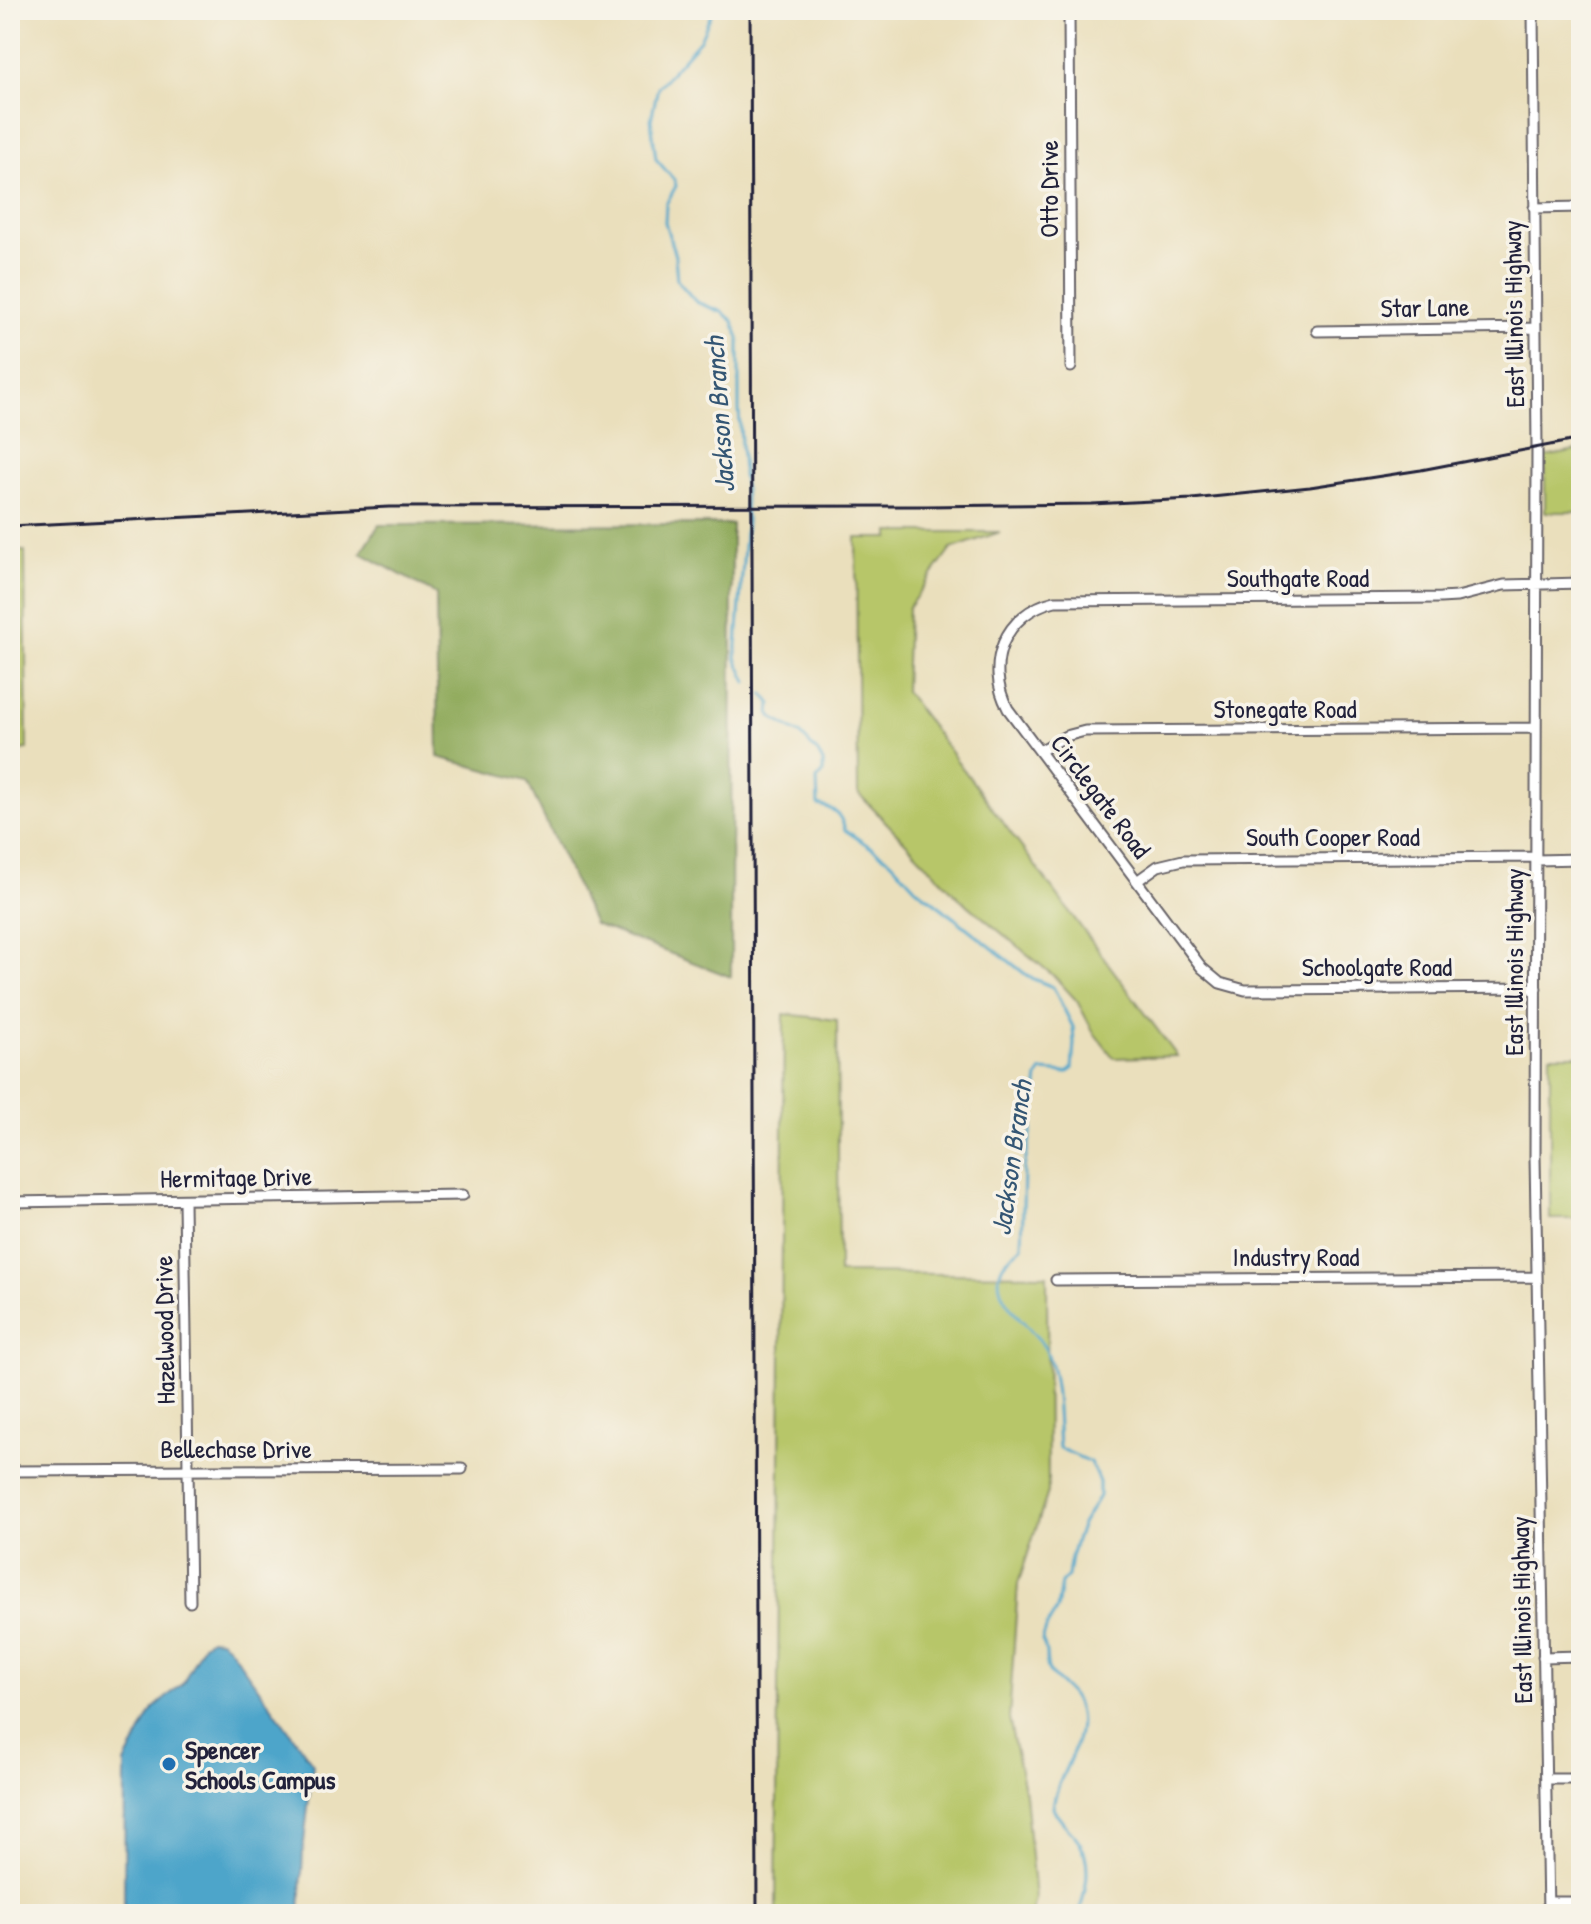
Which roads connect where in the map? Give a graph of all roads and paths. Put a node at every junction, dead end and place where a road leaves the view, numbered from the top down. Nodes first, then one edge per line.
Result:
1 (1069, 10) edge
2 (1533, 10) edge
3 (1581, 207) edge
4 (1534, 208) junction
5 (1535, 328) junction
6 (1317, 331) dead end
7 (1071, 367) dead end
8 (1581, 583) edge
9 (1536, 584) junction
10 (1018, 620) joint
11 (1535, 728) junction
12 (1040, 751) junction
13 (1536, 858) junction
14 (1581, 859) edge
15 (1137, 881) junction
16 (1220, 983) joint
17 (1536, 988) junction
18 (463, 1195) dead end
19 (184, 1201) junction
20 (10, 1202) edge
21 (1537, 1277) junction
22 (1056, 1280) dead end
23 (188, 1469) junction
24 (462, 1469) dead end
25 (10, 1471) edge
26 (190, 1602) dead end
27 (1581, 1656) edge
28 (1543, 1657) junction
29 (1548, 1779) junction
30 (1581, 1779) edge
31 (1548, 1902) junction
32 (1581, 1902) edge
33 (1548, 1914) edge

1 - 7 street, Otto Drive
2 - 4 street, East Illinois Highway
3 - 4 street
4 - 5 street, East Illinois Highway
5 - 6 street, Star Lane
5 - 9 street, East Illinois Highway
8 - 9 street, Southgate Road
9 - 10 street, Southgate Road
9 - 11 street, East Illinois Highway
10 - 12 street, Circlegate Road
11 - 12 street, Stonegate Road
11 - 13 street, East Illinois Highway
12 - 15 street, Circlegate Road
13 - 14 street, South Cooper Road
13 - 15 street, South Cooper Road
13 - 17 street, East Illinois Highway
15 - 16 street, Circlegate Road
16 - 17 street, Schoolgate Road
17 - 21 street, East Illinois Highway
18 - 19 street, Hermitage Drive
19 - 20 street, Hermitage Drive
19 - 23 street, Hazelwood Drive
21 - 22 street, Industry Road
21 - 28 street, East Illinois Highway
23 - 24 street, Bellechase Drive
23 - 25 street, Bellechase Drive
23 - 26 street, Hazelwood Drive
27 - 28 street
28 - 29 street, East Illinois Highway
29 - 30 street
29 - 31 street, East Illinois Highway
31 - 32 street
31 - 33 street, East Illinois Highway

